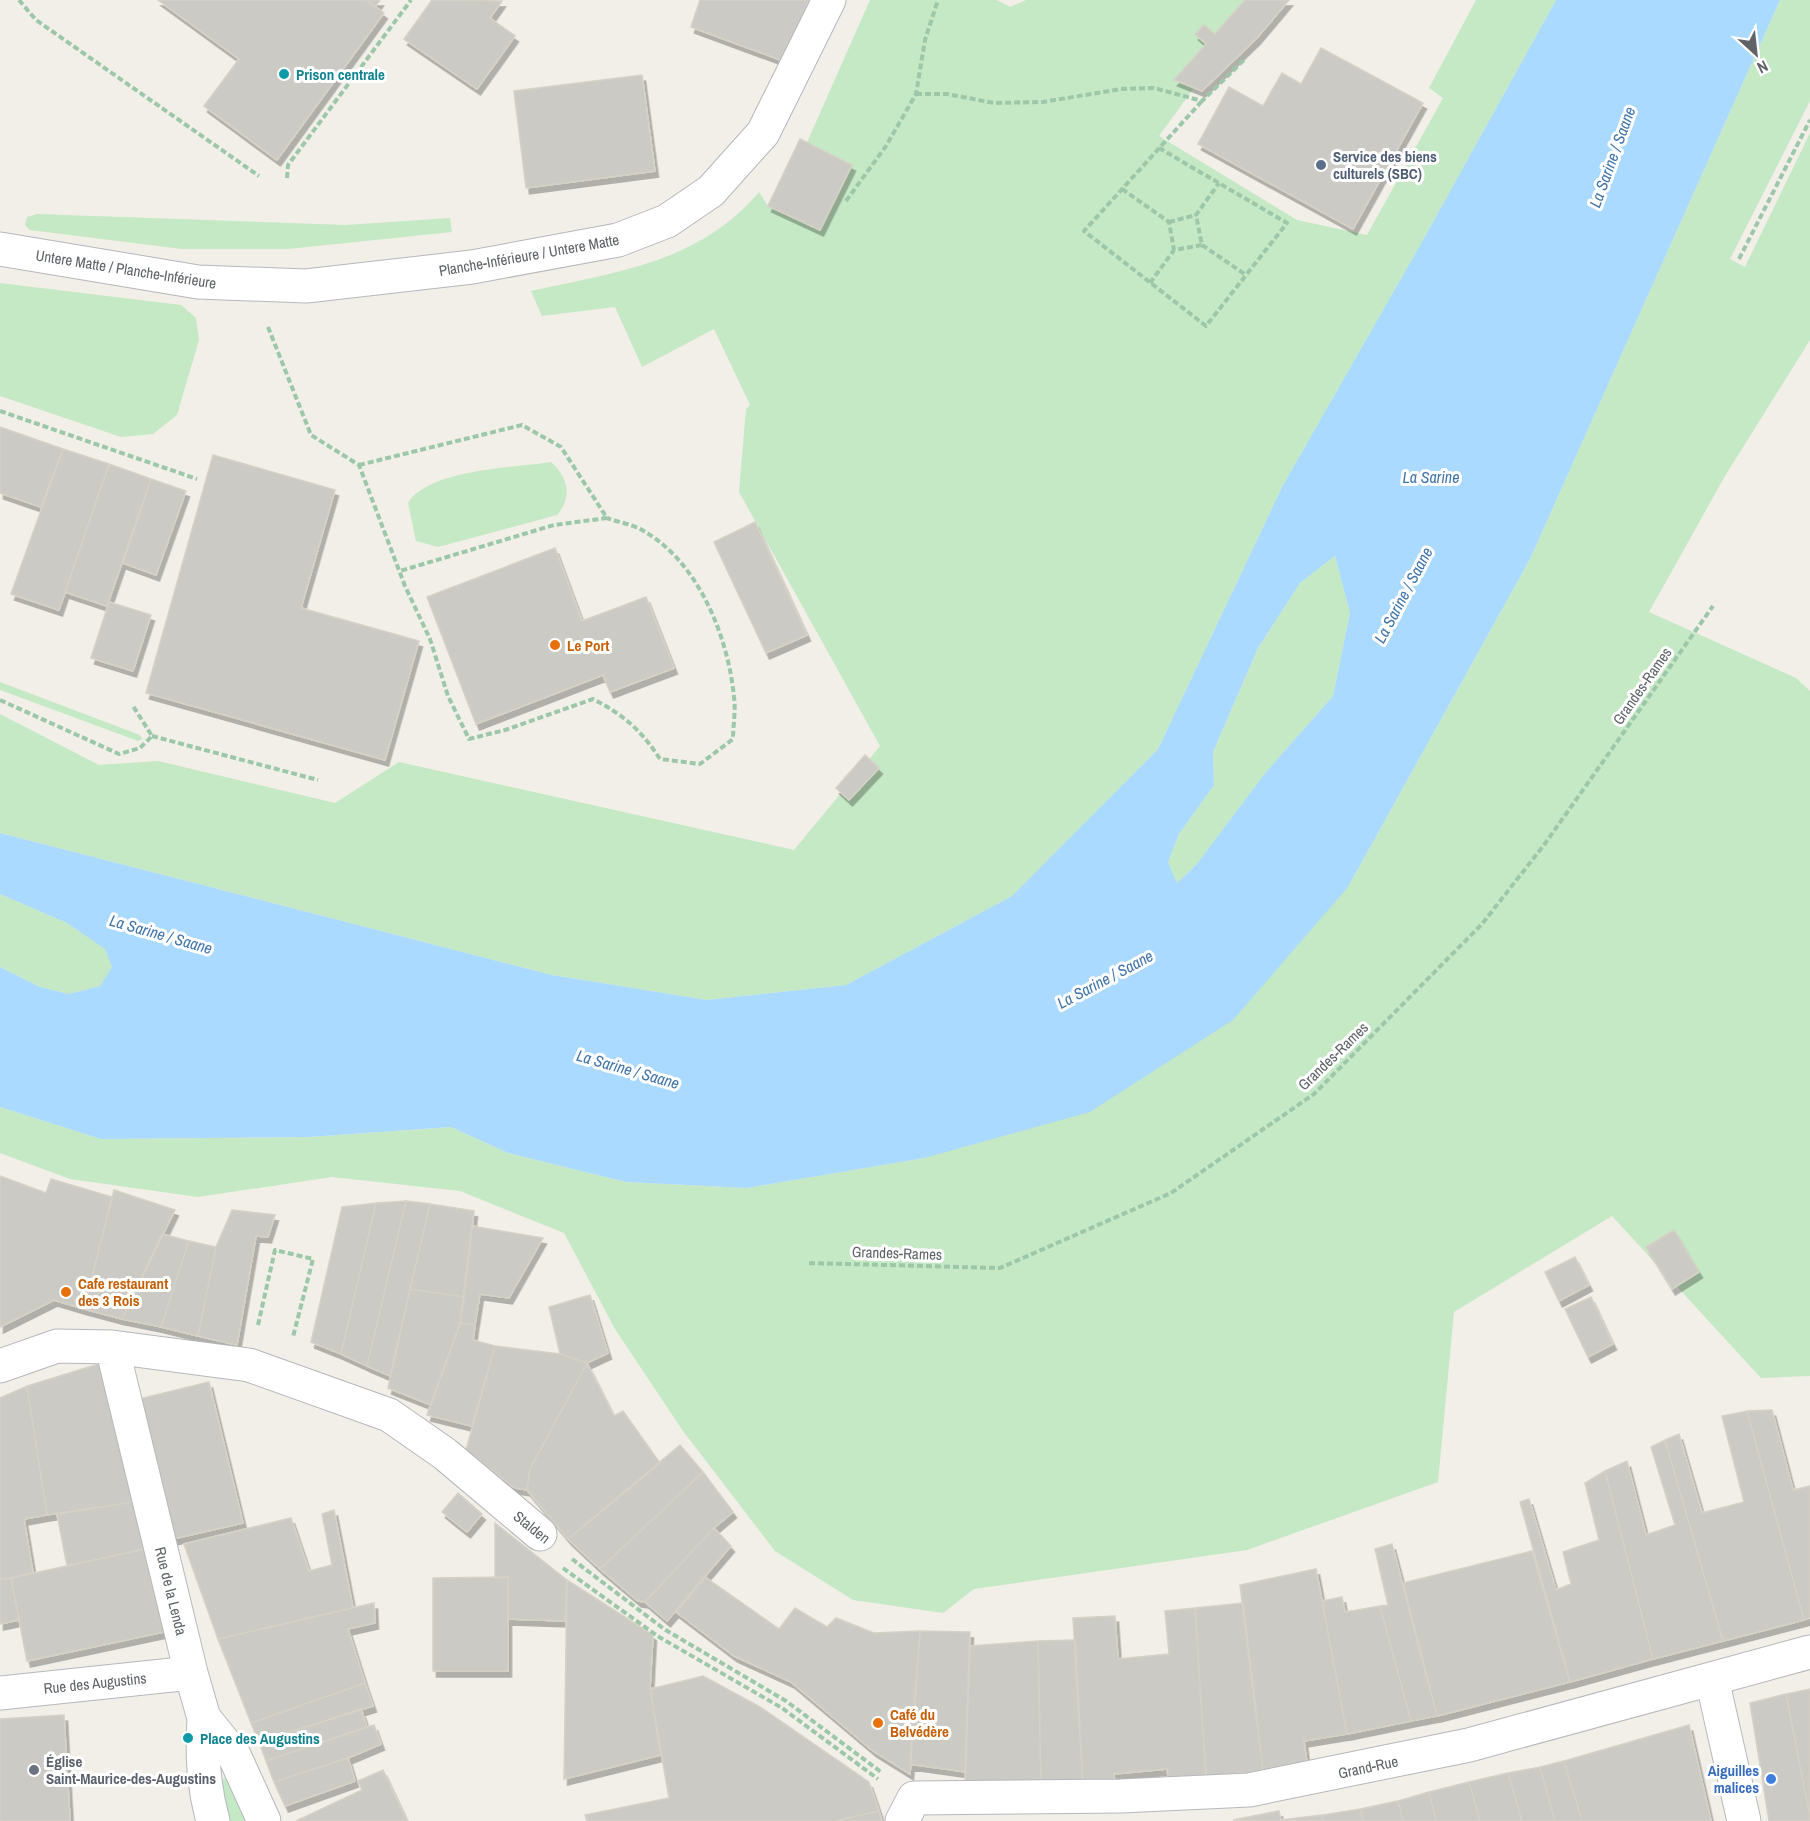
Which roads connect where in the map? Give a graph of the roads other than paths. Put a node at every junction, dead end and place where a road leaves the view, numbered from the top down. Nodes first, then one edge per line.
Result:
1 (829, 0) edge
2 (0, 249) edge
3 (253, 285) joint
4 (112, 1347) junction
5 (0, 1366) edge
6 (540, 1534) road end
7 (1810, 1652) edge
8 (190, 1673) junction
9 (1712, 1679) junction
10 (0, 1693) edge
11 (204, 1718) junction
12 (901, 1801) edge
13 (213, 1821) edge
14 (264, 1821) edge
15 (1744, 1821) edge

1 - 3 street, Planche-Inférieure / Untere Matte
2 - 3 street, Untere Matte / Planche-Inférieure
4 - 5 street, Stalden
4 - 6 street, Stalden
4 - 8 street, Rue de la Lenda
7 - 9 street, Grand-Rue
8 - 10 street, Rue des Augustins
8 - 11 street, Rue de la Lenda
9 - 12 street, Grand-Rue
9 - 15 street
11 - 13 street
11 - 14 street, Rue de la Lenda

